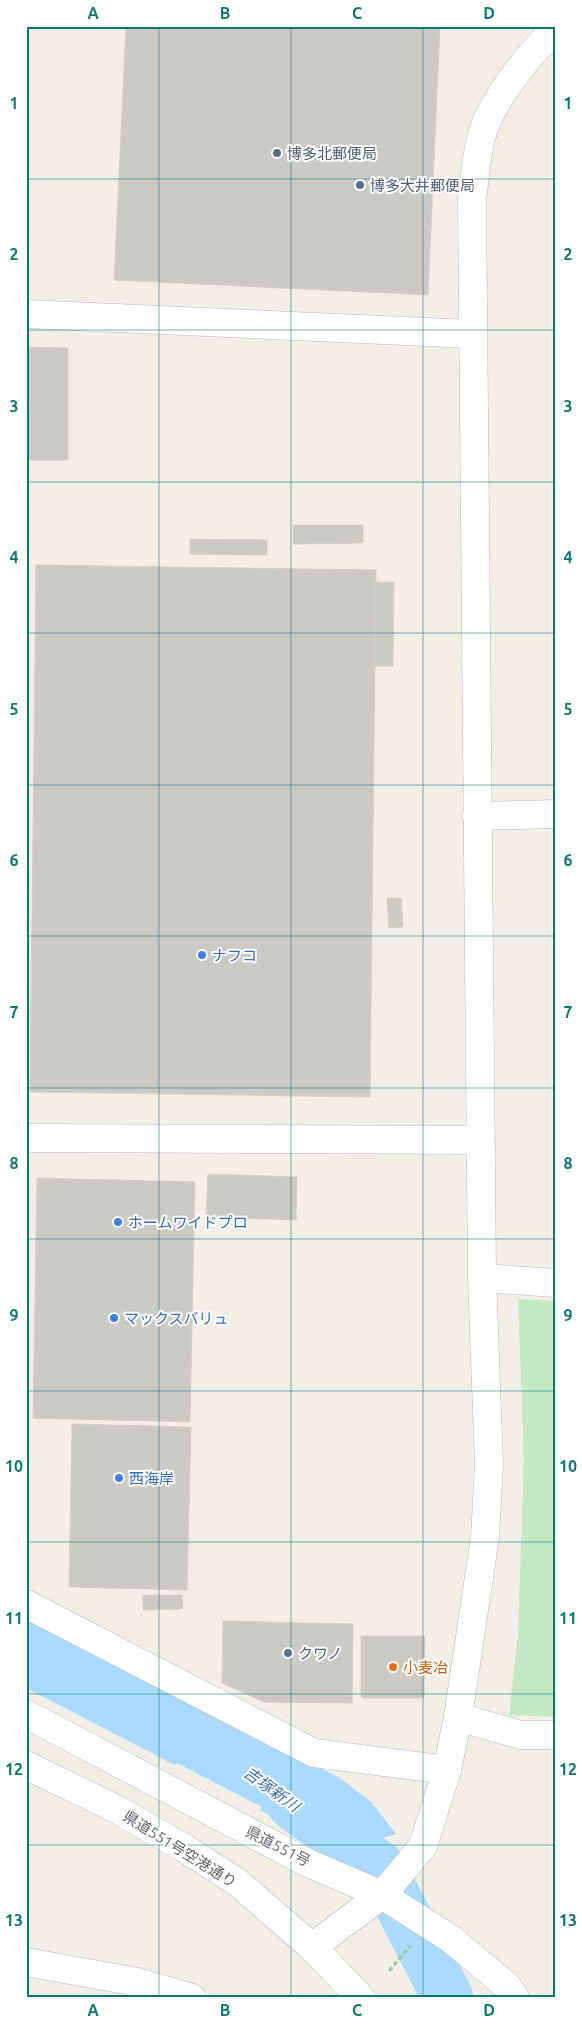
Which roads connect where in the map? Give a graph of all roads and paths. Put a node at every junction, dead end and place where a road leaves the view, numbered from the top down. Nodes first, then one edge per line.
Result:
1 (556, 29) edge
2 (26, 314) edge
3 (472, 334) junction
4 (556, 814) edge
5 (478, 816) junction
6 (26, 1138) edge
7 (480, 1140) junction
8 (482, 1278) junction
9 (556, 1283) edge
10 (26, 1604) edge
11 (26, 1714) edge
12 (458, 1717) junction
13 (556, 1735) edge
14 (26, 1765) edge
15 (447, 1770) junction
16 (382, 1894) junction
17 (413, 1941) dead end
18 (312, 1947) junction
19 (26, 1962) edge
20 (389, 1971) dead end
21 (192, 1998) edge
22 (361, 1998) edge
23 (515, 1998) edge

1 - 3 street
2 - 3 street
3 - 5 street
4 - 5 street
5 - 7 street
6 - 7 street
7 - 8 street
8 - 9 street
8 - 12 street
10 - 15 street
11 - 16 street, 県道551号
12 - 13 street
12 - 15 street
14 - 18 street, 県道551号空港通り
15 - 16 street
16 - 18 street
16 - 23 street, 県道551号
17 - 20 path
18 - 22 street, 県道551号空港通り
19 - 21 street

